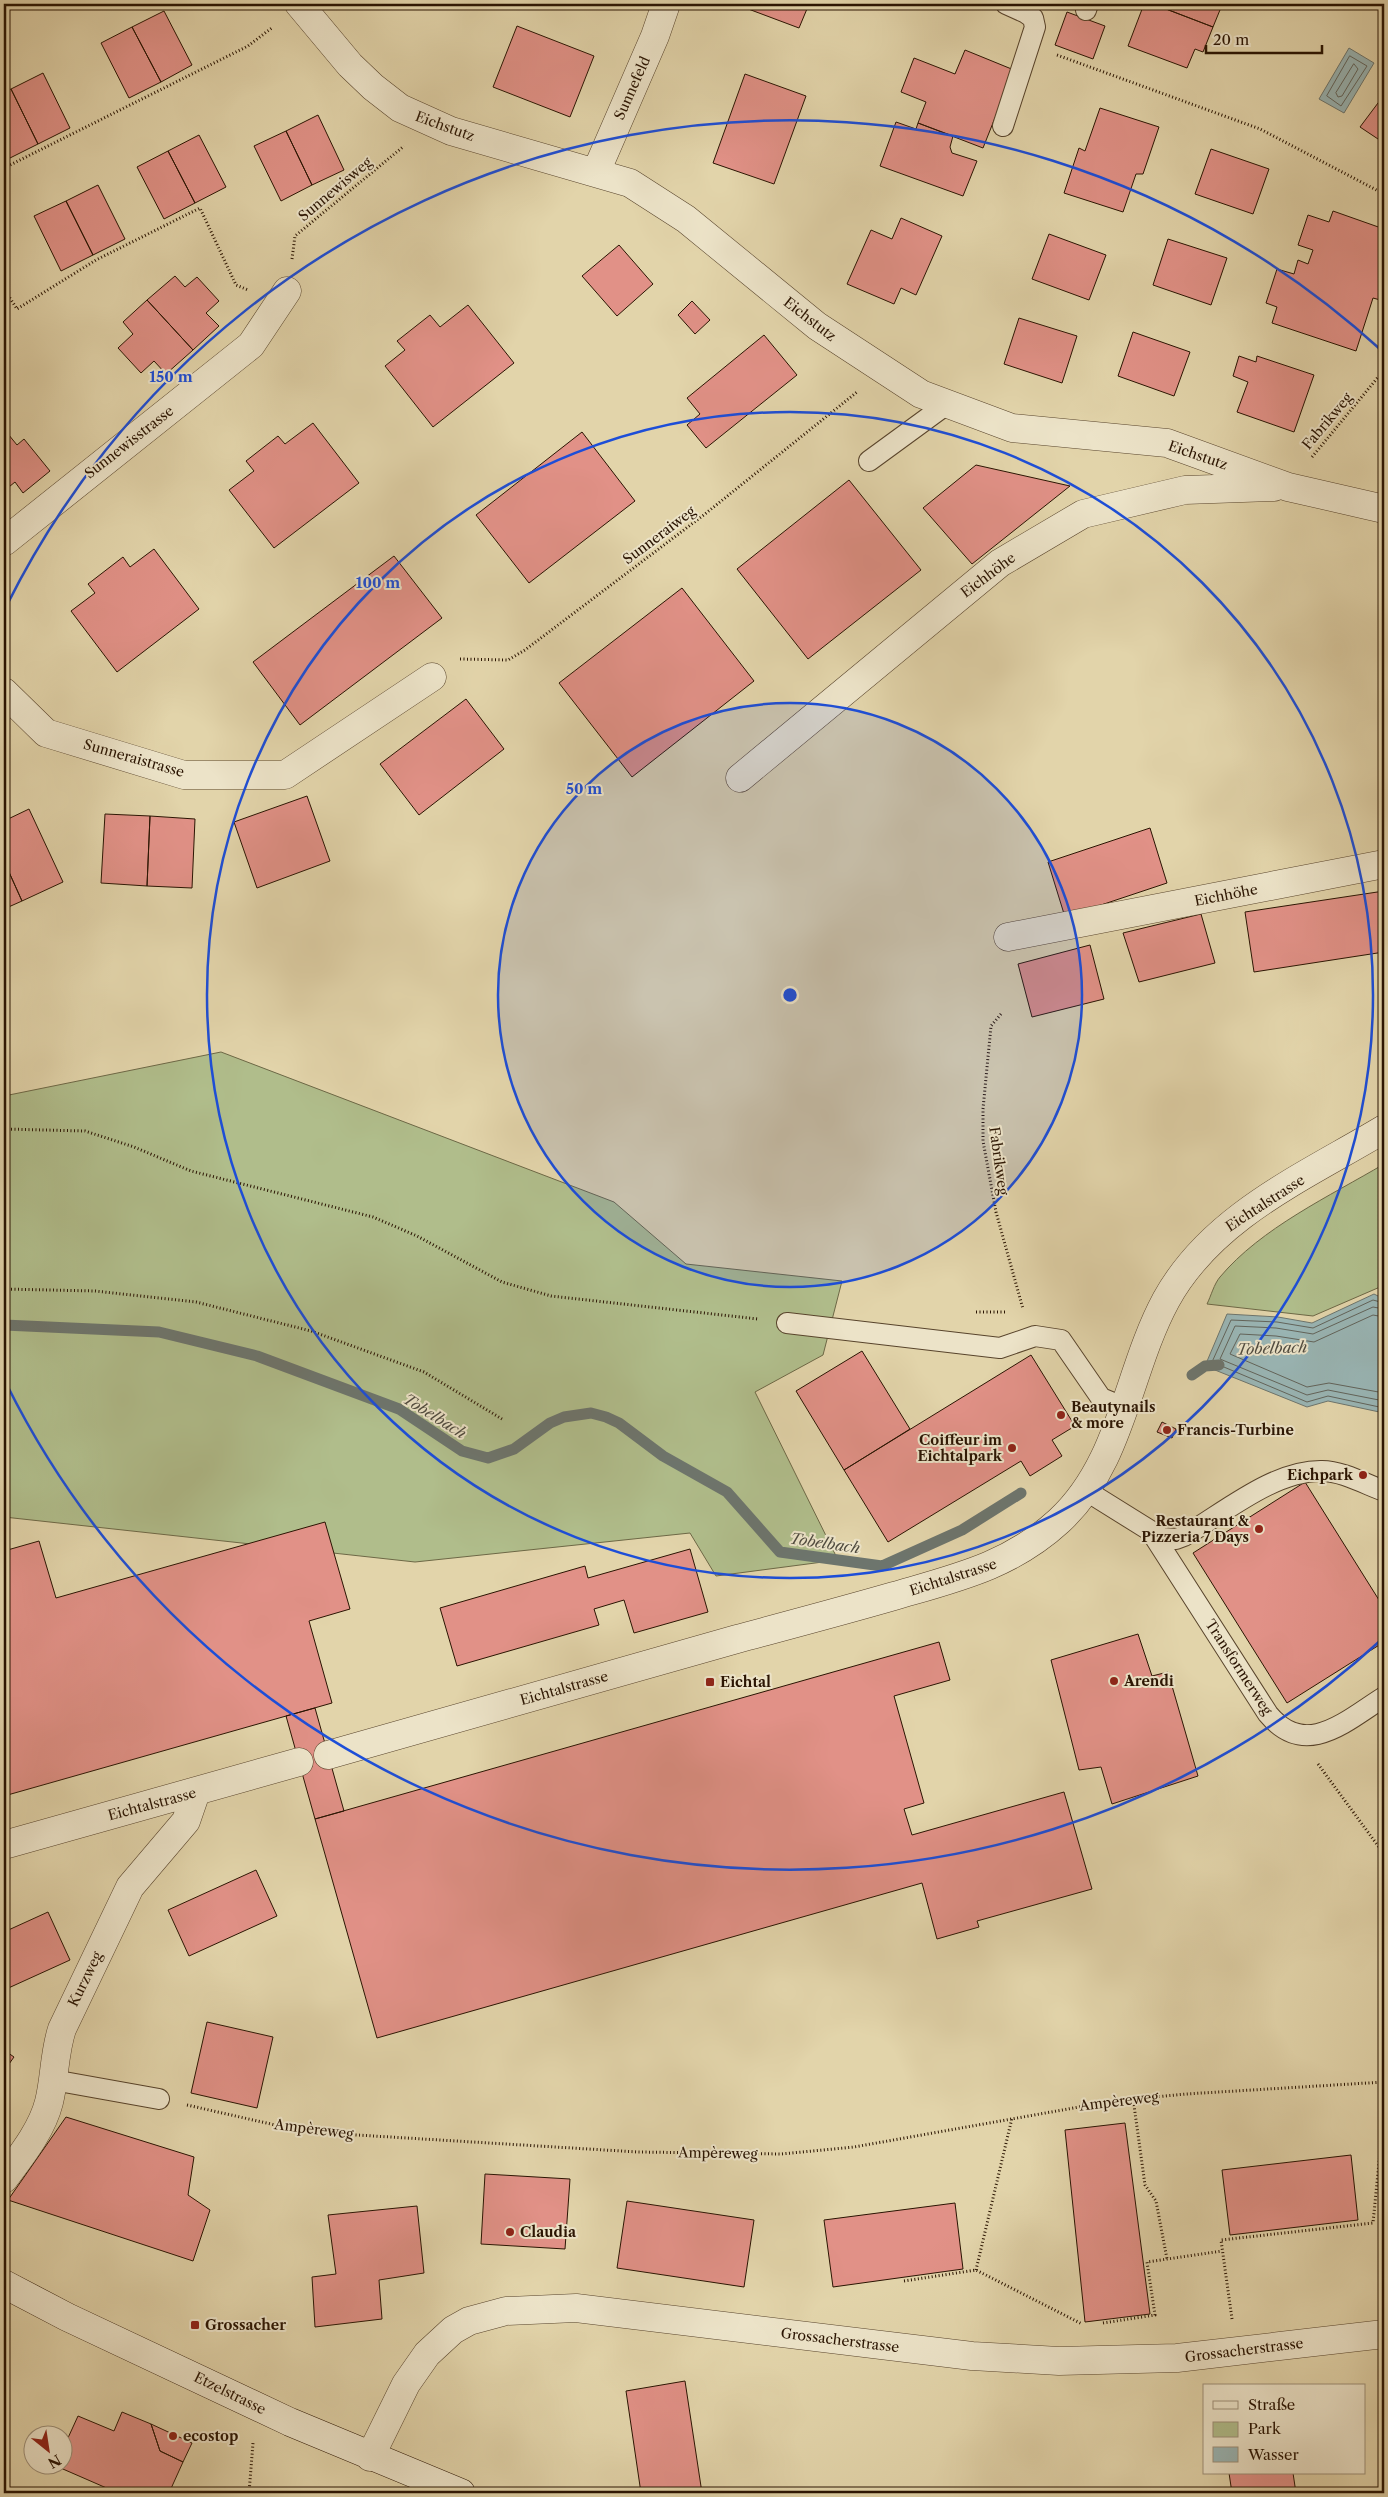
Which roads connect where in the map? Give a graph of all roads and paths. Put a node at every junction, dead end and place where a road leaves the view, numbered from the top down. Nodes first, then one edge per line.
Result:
1 (666, 4) edge
2 (1006, 4) edge
3 (300, 5) edge
4 (1028, 45) junction
5 (431, 123) junction
6 (1003, 126) dead end
7 (4, 168) edge
8 (596, 172) junction
9 (1384, 194) edge
10 (4, 289) edge
11 (287, 291) junction
12 (1384, 370) edge
13 (883, 371) junction
14 (947, 404) junction
15 (869, 461) dead end
16 (1288, 487) junction
17 (1384, 509) edge
18 (4, 542) edge
19 (432, 677) joint
20 (4, 692) edge
21 (740, 778) dead end
22 (1384, 864) edge
23 (1008, 937) dead end
24 (1001, 1014) dead end
25 (4, 1129) edge
26 (1384, 1129) edge
27 (4, 1289) edge
28 (973, 1312) dead end
29 (787, 1323) joint
30 (1125, 1408) junction
31 (502, 1419) dead end
32 (1085, 1490) junction
33 (1384, 1491) edge
34 (1152, 1533) junction
35 (1384, 1696) edge
36 (328, 1755) dead end
37 (299, 1762) dead end
38 (1316, 1763) dead end
39 (196, 1792) junction
40 (4, 1844) edge
41 (1384, 1854) edge
42 (53, 2080) junction
43 (1384, 2082) edge
44 (1133, 2098) junction
45 (159, 2099) joint
46 (1384, 2112) edge
47 (1012, 2118) junction
48 (4, 2179) edge
49 (1222, 2251) junction
50 (1167, 2259) junction
51 (976, 2270) junction
52 (904, 2281) dead end
53 (4, 2284) edge
54 (1230, 2306) dead end
55 (1094, 2324) dead end
56 (1085, 2326) dead end
57 (1384, 2334) edge
58 (252, 2443) dead end
59 (370, 2457) junction
60 (249, 2493) edge
61 (460, 2493) edge

1 - 8 street, Sunnefeld
2 - 4 lane
3 - 5 street, Eichstutz
3 - 7 path
4 - 6 lane
4 - 9 path
5 - 8 street, Eichstutz
5 - 11 path, Sunnewisweg
8 - 13 street, Eichstutz
10 - 11 path
11 - 18 street, Sunnewisstrasse
12 - 16 path, Fabrikweg
13 - 14 street, Eichstutz
13 - 19 path, Sunneraiweg
14 - 15 lane
14 - 16 street, Eichstutz
16 - 17 street, Eichstutz
16 - 21 street, Eichhöhe
19 - 20 street, Sunneraistrasse
22 - 23 street, Eichhöhe
24 - 28 path, Fabrikweg
25 - 29 path
26 - 30 street, Eichtalstrasse
27 - 31 path
29 - 30 lane
30 - 32 street, Eichtalstrasse
32 - 34 lane
32 - 36 street, Eichtalstrasse
33 - 34 lane
34 - 35 lane, Transformerweg
37 - 39 street, Eichtalstrasse
38 - 41 path
39 - 40 street, Eichtalstrasse
39 - 42 street, Kurzweg
42 - 45 lane
42 - 48 street, Kurzweg
43 - 44 path, Ampèreweg
44 - 47 path, Ampèreweg
44 - 50 path
45 - 47 path, Ampèreweg
46 - 49 path
47 - 51 path
49 - 50 path
49 - 54 path
50 - 55 path
51 - 52 path
51 - 56 path
53 - 59 street, Etzelstrasse
57 - 59 street, Grossacherstrasse
58 - 60 path
59 - 61 street, Etzelstrasse

